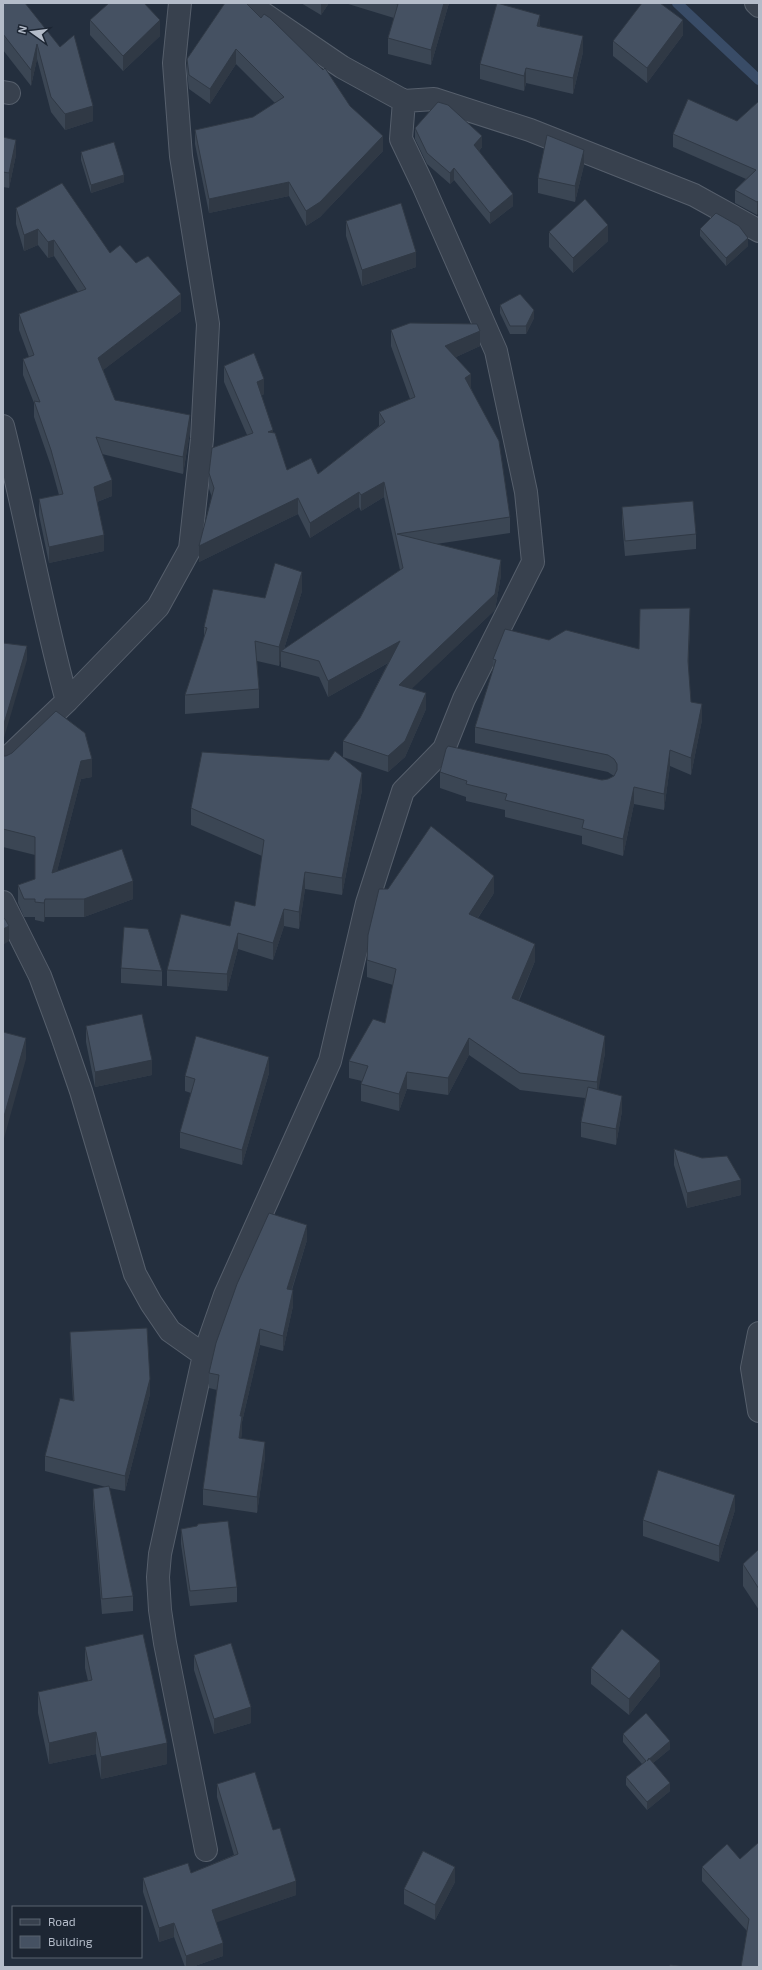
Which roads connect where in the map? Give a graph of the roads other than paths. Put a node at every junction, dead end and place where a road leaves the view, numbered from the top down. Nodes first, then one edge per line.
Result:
1 (180, 3) edge
2 (248, 3) edge
3 (756, 3) edge
4 (759, 6) edge
5 (404, 101) junction
6 (759, 231) edge
7 (3, 426) edge
8 (67, 701) junction
9 (444, 748) junction
10 (467, 754) edge
11 (3, 762) edge
12 (3, 902) edge
13 (759, 1332) edge
14 (204, 1355) junction
15 (759, 1411) edge
16 (206, 1850) dead end

1 - 8 street
2 - 5 street
3 - 4 street
5 - 6 street
5 - 9 street
7 - 8 street
8 - 11 street
9 - 10 street
9 - 14 street
12 - 14 street
13 - 15 street
14 - 16 street

